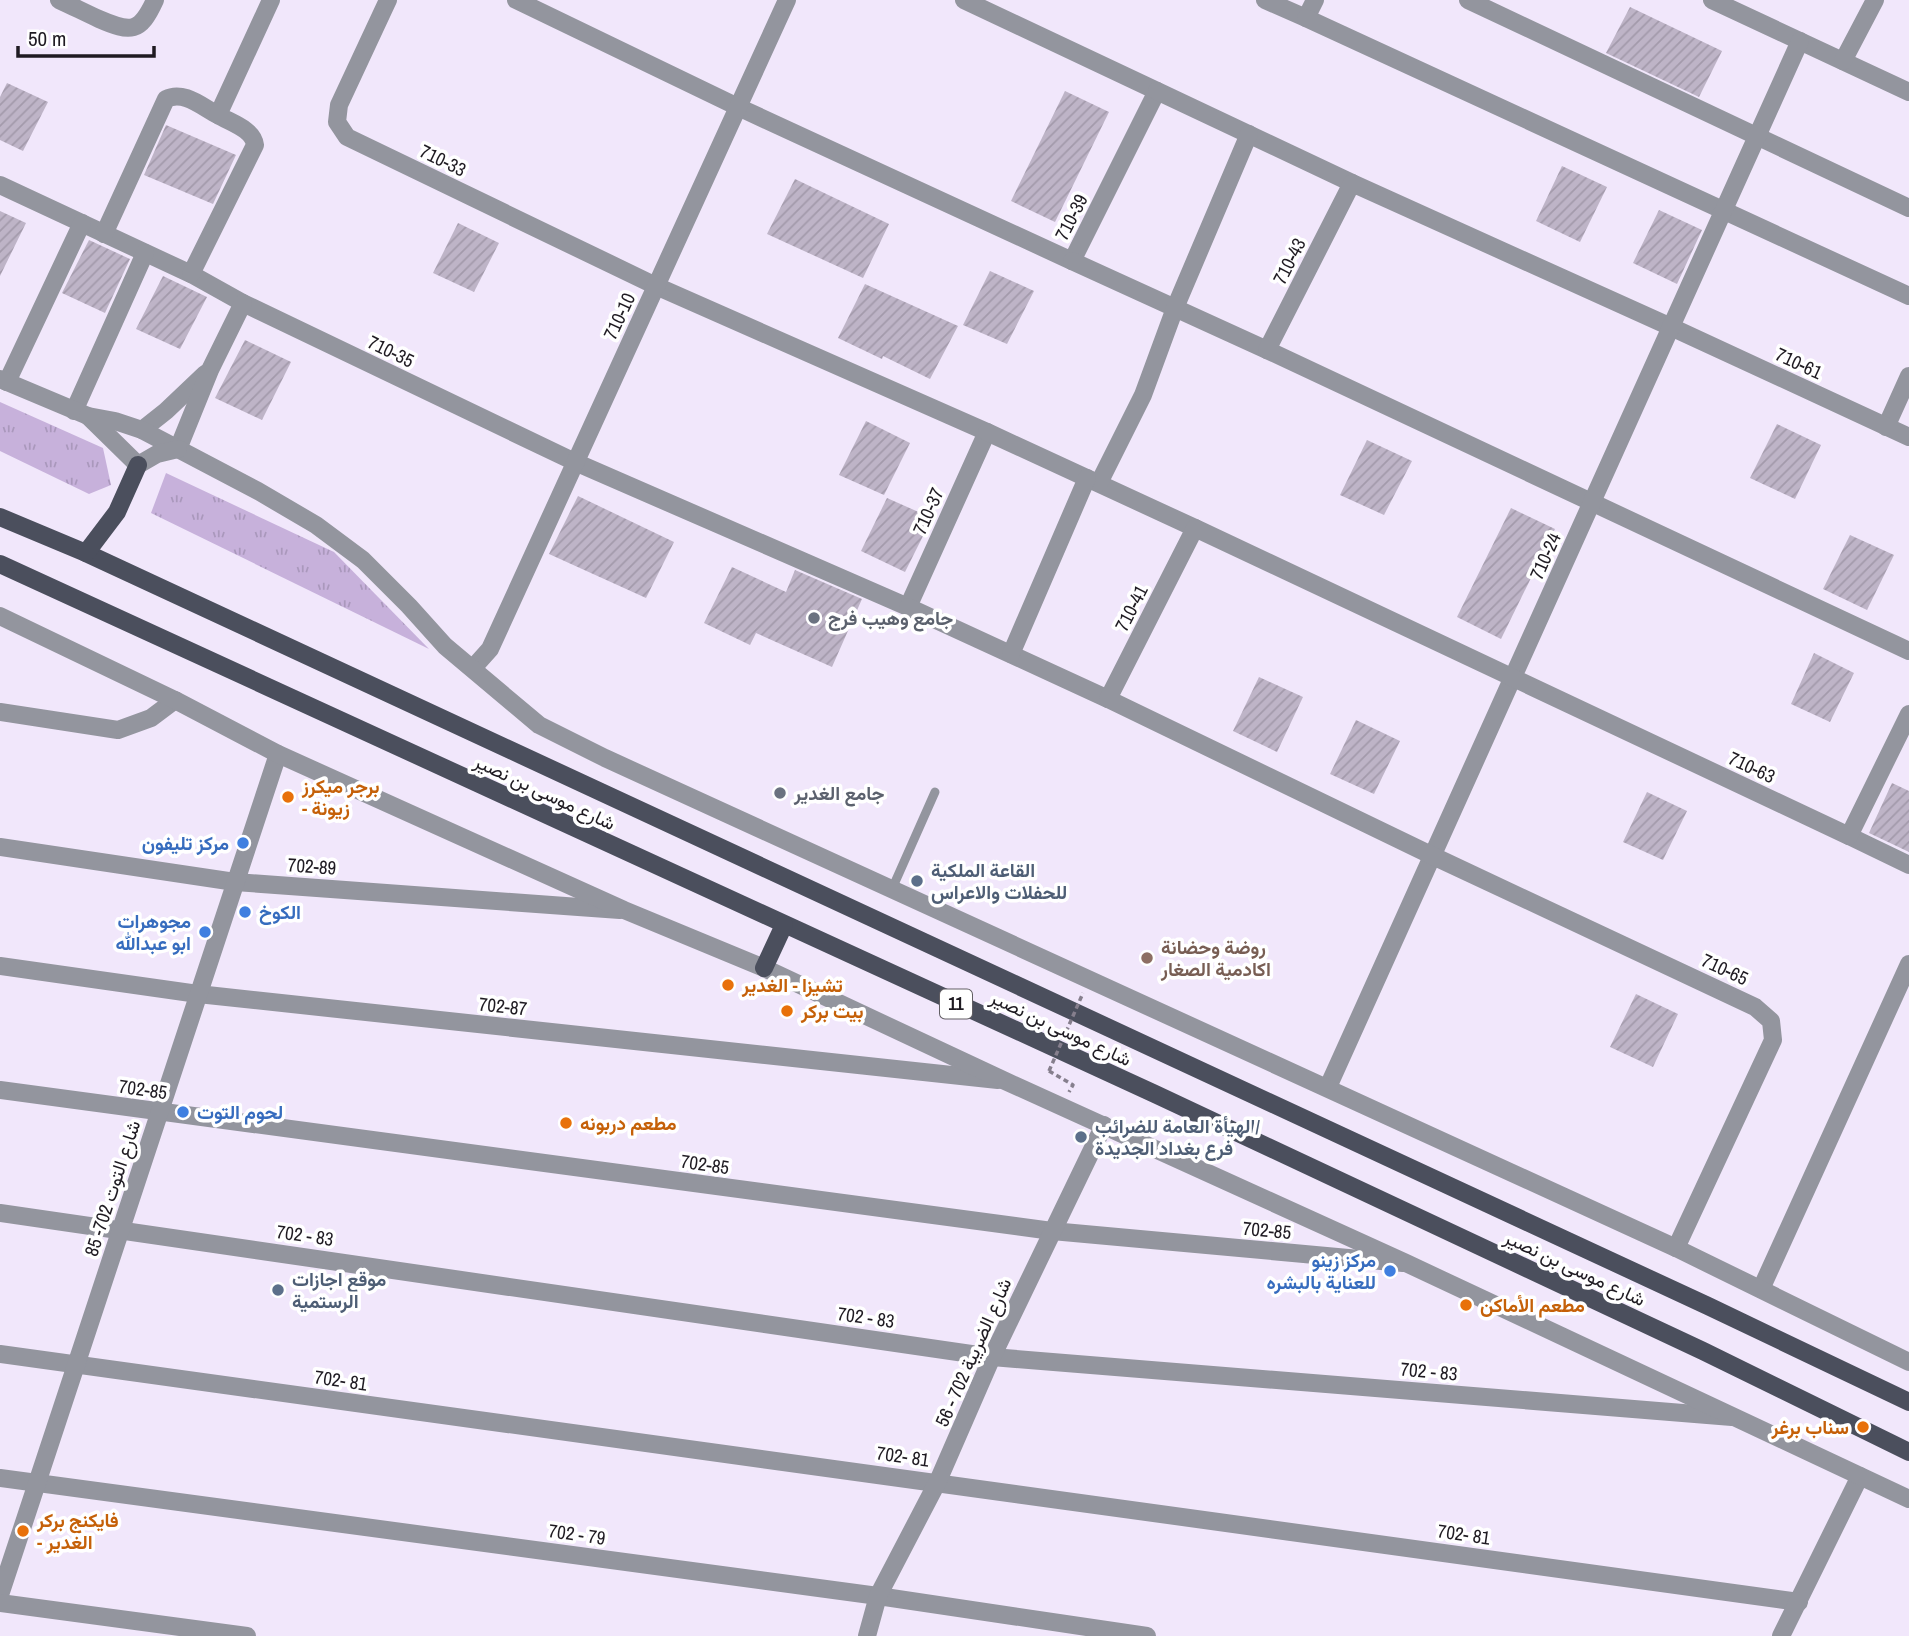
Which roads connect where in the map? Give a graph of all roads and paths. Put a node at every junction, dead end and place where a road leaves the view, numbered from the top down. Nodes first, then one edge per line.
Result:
1 (59, 0) edge
2 (155, 0) edge
3 (271, 0) edge
4 (388, 0) edge
5 (516, 0) edge
6 (787, 0) edge
7 (964, 0) edge
8 (1265, 0) edge
9 (1315, 0) edge
10 (1468, 0) edge
11 (1712, 0) edge
12 (1875, 0) edge
13 (1306, 18) junction
14 (1800, 41) junction
15 (1843, 61) junction
16 (1157, 91) junction
17 (1909, 92) edge
18 (738, 107) junction
19 (218, 115) junction
20 (1249, 134) junction
21 (1757, 137) junction
22 (1352, 183) junction
23 (0, 186) edge
24 (1909, 208) edge
25 (1724, 209) junction
26 (82, 223) junction
27 (104, 234) junction
28 (145, 253) junction
29 (1072, 261) junction
30 (191, 274) junction
31 (656, 286) junction
32 (1909, 296) edge
33 (243, 303) junction
34 (1175, 308) junction
35 (1671, 327) junction
36 (1267, 350) junction
37 (210, 370) junction
38 (1909, 376) edge
39 (4, 381) edge
40 (81, 414) junction
41 (1886, 427) junction
42 (142, 430) junction
43 (987, 432) junction
44 (1909, 438) edge
45 (178, 449) junction
46 (575, 462) junction
47 (138, 465) junction
48 (1093, 481) junction
49 (1591, 503) junction
50 (0, 517) edge
51 (1195, 528) junction
52 (86, 553) junction
53 (0, 564) edge
54 (908, 607) junction
55 (0, 616) edge
56 (1909, 651) edge
57 (1011, 654) junction
58 (472, 668) junction
59 (1513, 677) junction
60 (1108, 699) junction
61 (175, 700) junction
62 (0, 712) edge
63 (1909, 714) edge
64 (278, 754) junction
65 (935, 792) dead end
66 (1849, 836) junction
67 (0, 847) edge
68 (1433, 856) junction
69 (1909, 865) edge
70 (236, 882) junction
71 (892, 888) junction
72 (624, 910) junction
73 (784, 925) junction
74 (1909, 964) edge
75 (0, 966) edge
76 (764, 968) junction
77 (1083, 993) dead end
78 (198, 994) junction
79 (1003, 1080) junction
80 (1328, 1087) junction
81 (0, 1090) edge
82 (1062, 1105) junction
83 (159, 1112) junction
84 (1104, 1125) junction
85 (0, 1213) edge
86 (121, 1229) junction
87 (1052, 1231) junction
88 (1676, 1248) junction
89 (1406, 1263) junction
90 (1761, 1289) junction
91 (0, 1354) edge
92 (992, 1357) junction
93 (1909, 1362) edge
94 (76, 1365) junction
95 (1909, 1402) edge
96 (1732, 1417) junction
97 (1909, 1452) edge
98 (1860, 1476) junction
99 (0, 1478) edge
100 (938, 1482) junction
101 (37, 1483) junction
102 (1909, 1499) edge
103 (0, 1595) edge
104 (878, 1596) junction
105 (1799, 1602) junction
106 (0, 1603) edge
107 (247, 1636) edge
108 (867, 1636) edge
109 (1147, 1636) edge
110 (1781, 1636) edge

1 - 2 street
3 - 19 street
4 - 31 street, 710-33
5 - 18 street
6 - 18 street, 710-10
7 - 16 street
8 - 13 street
9 - 13 street
10 - 21 street
11 - 14 street
12 - 15 street
13 - 25 street
14 - 15 street
14 - 21 street, 710-24
15 - 17 street
16 - 20 street
16 - 29 street, 710-39
18 - 29 street, 710-39
18 - 31 street, 710-10
19 - 27 street
19 - 30 street
20 - 22 street
20 - 34 street
21 - 24 street
21 - 25 street, 710-24
22 - 35 street
22 - 36 street, 710-43
23 - 26 street, 710-35
25 - 32 street
25 - 35 street, 710-24
26 - 27 street, 710-35
26 - 39 street
27 - 28 street, 710-35
28 - 30 street, 710-35
28 - 40 street
29 - 34 street
30 - 33 street, 710-35
31 - 43 street
31 - 46 street, 710-10
33 - 37 street
33 - 46 street, 710-35
34 - 36 street
34 - 48 street
35 - 41 street, 710-61
35 - 49 street, 710-24
36 - 49 street
37 - 42 street
37 - 45 street
38 - 41 street
39 - 40 street
40 - 42 street
40 - 47 street
41 - 44 street, 710-61
42 - 45 street
43 - 48 street
43 - 54 street, 710-37
45 - 47 street
45 - 58 street
46 - 54 street
46 - 58 street, 710-10
47 - 52 main road
48 - 51 street
48 - 57 street
49 - 56 street
49 - 59 street, 710-24
50 - 52 main road, شارع موسى بن نصير / 11
51 - 59 street
51 - 60 street, 710-41
52 - 95 main road, شارع موسى بن نصير / 11
53 - 73 main road, شارع موسى بن نصير / 11
54 - 57 street
55 - 61 street
57 - 60 street
58 - 71 street
59 - 66 street, 710-63
59 - 68 street, 710-24
60 - 68 street
61 - 62 street
61 - 64 street
63 - 66 street
64 - 70 street, شارع التوت 702- 85
64 - 72 street
65 - 71 lane
66 - 69 street, 710-63
67 - 70 street, 702-89
68 - 80 street, 710-24
68 - 88 street, 710-65
70 - 72 street, 702-89
70 - 78 street, شارع التوت 702- 85
71 - 80 street
72 - 76 street
73 - 76 main road
73 - 97 main road, شارع موسى بن نصير / 11
74 - 90 street
75 - 78 street, 702-87
76 - 79 street
77 - 82 path, bridge
78 - 79 street, 702-87
78 - 83 street, شارع التوت 702- 85
79 - 82 street
80 - 88 street
81 - 83 street, 702-85
82 - 84 street
83 - 86 street, شارع التوت 702- 85
83 - 87 street, 702-85
84 - 87 street, شارع الضريبة 702 - 56
84 - 89 street
85 - 86 street, 702 - 83
86 - 92 street, 702 - 83
86 - 94 street, شارع التوت 702- 85
87 - 89 street, 702-85
87 - 92 street, شارع الضريبة 702 - 56
88 - 90 street
89 - 96 street
90 - 93 street
91 - 94 street, 702- 81
92 - 96 street, 702 - 83
92 - 100 street, شارع الضريبة 702 - 56
94 - 100 street, 702- 81
94 - 101 street, شارع التوت 702- 85
96 - 98 street
98 - 102 street
98 - 105 street
99 - 101 street, 702 - 79
100 - 104 street, شارع الضريبة 702 - 56
100 - 105 street, 702- 81
101 - 103 street, شارع التوت 702- 85
101 - 104 street, 702 - 79
104 - 108 street, شارع الضريبة 702 - 56
104 - 109 street, 702 - 79
105 - 110 street
106 - 107 street

